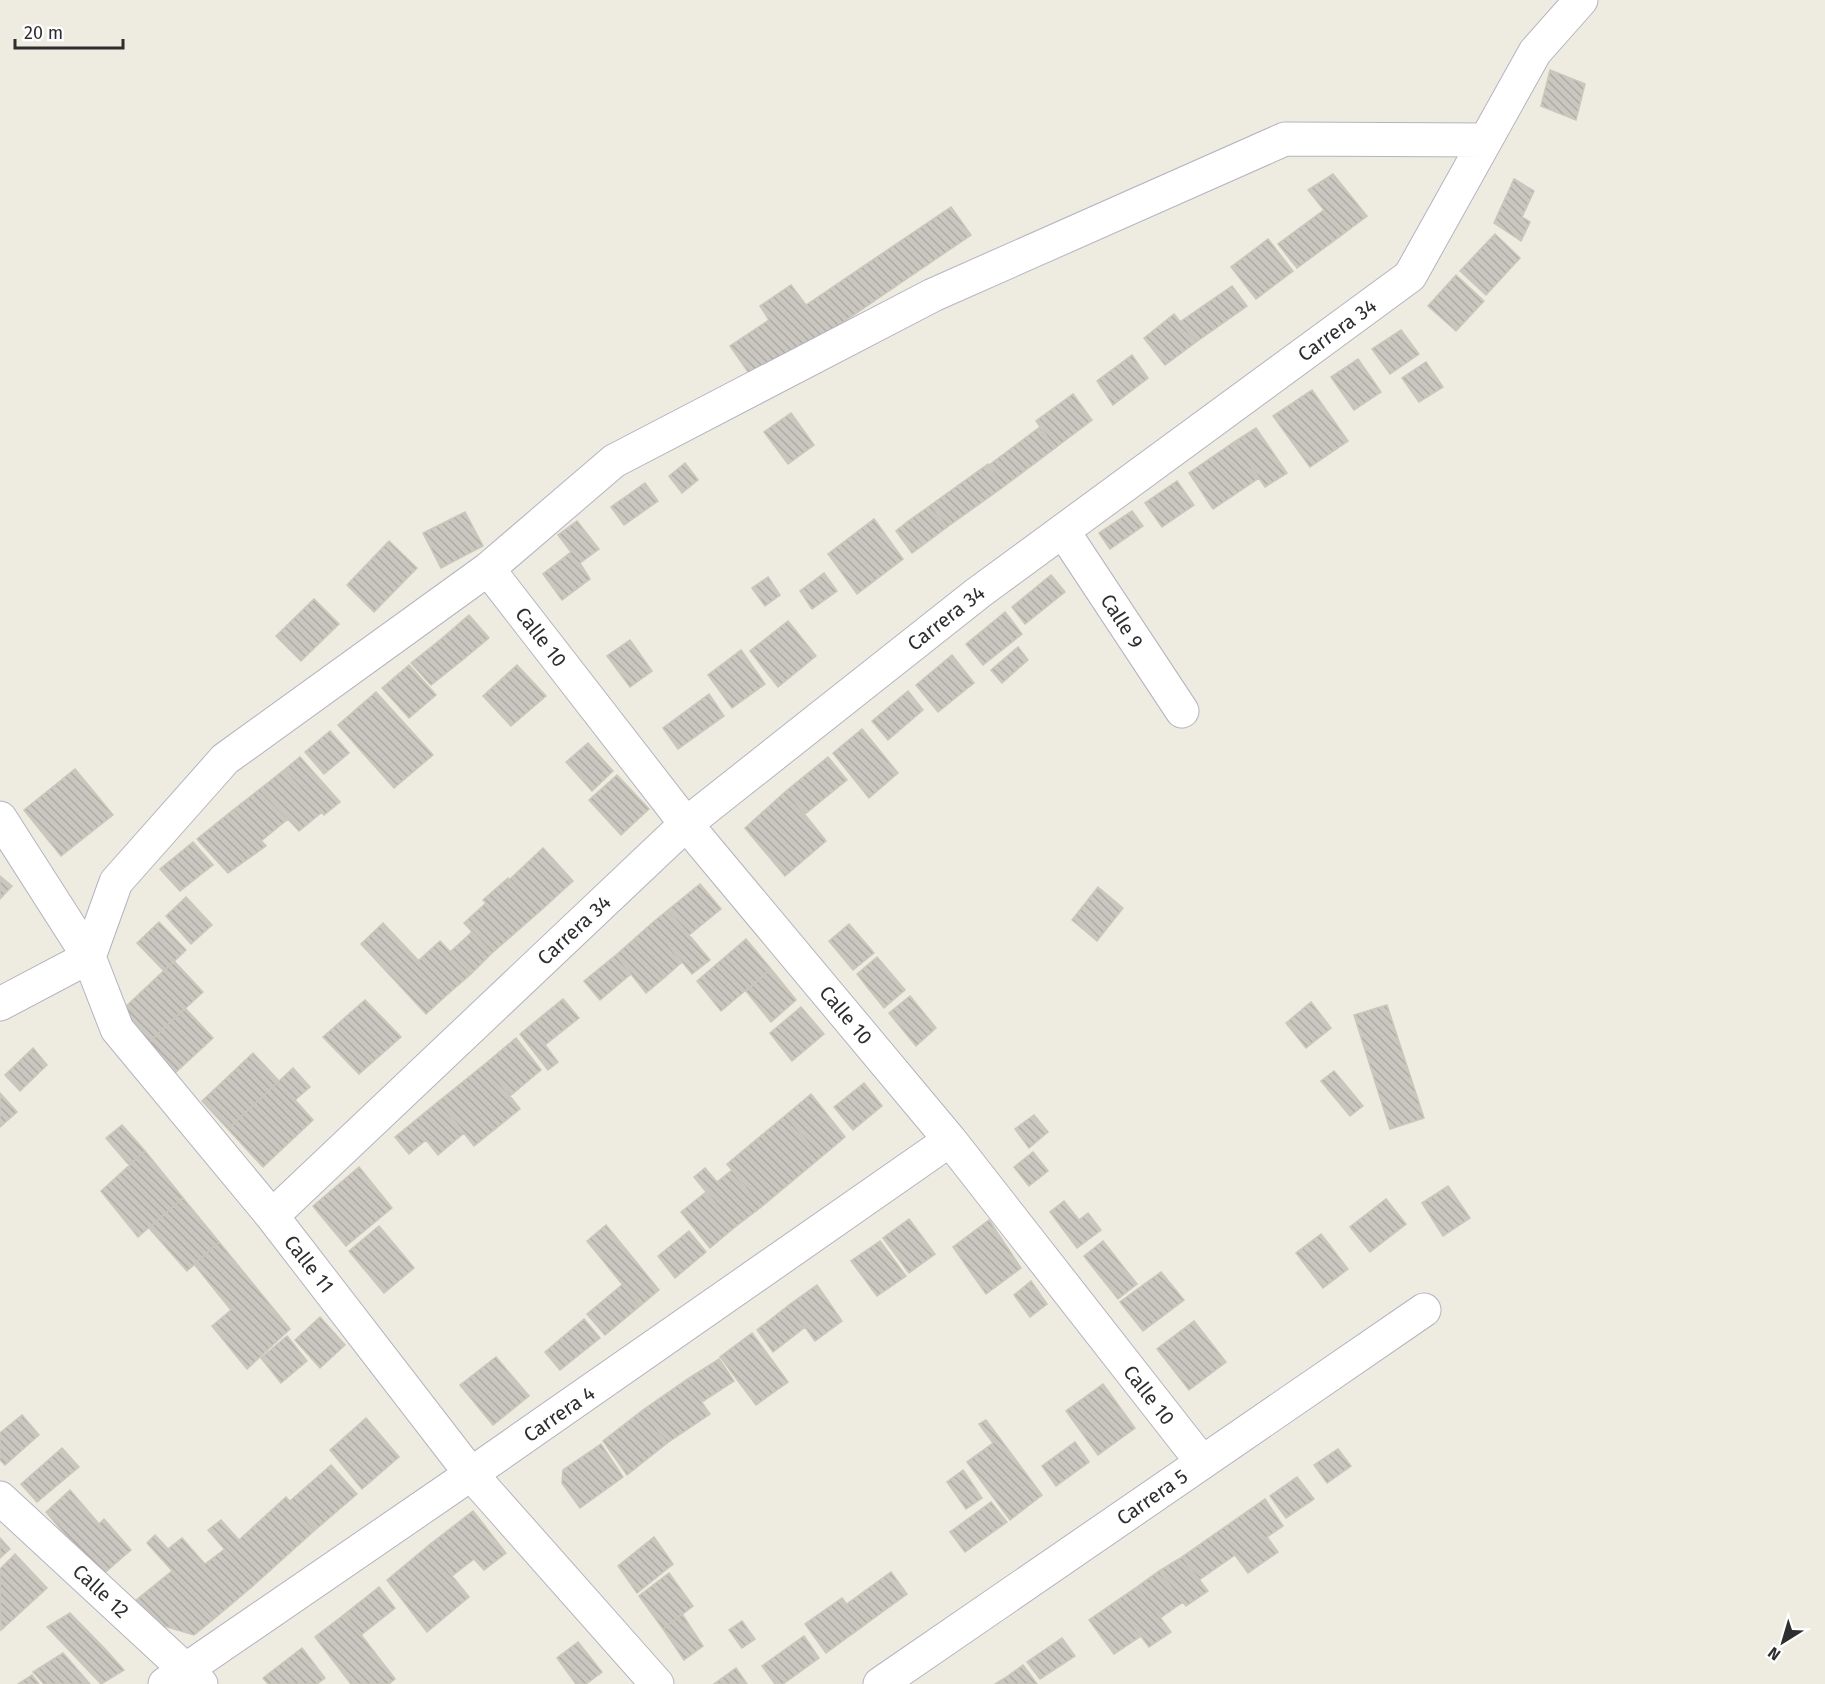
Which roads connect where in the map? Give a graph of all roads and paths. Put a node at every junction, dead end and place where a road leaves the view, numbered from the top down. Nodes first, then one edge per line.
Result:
1 (1581, 0) edge
2 (1486, 140) junction
3 (1062, 531) junction
4 (488, 569) junction
5 (1182, 711) dead end
6 (0, 818) edge
7 (686, 824) junction
8 (89, 957) junction
9 (0, 1004) edge
10 (950, 1140) junction
11 (272, 1216) junction
12 (1424, 1310) dead end
13 (1202, 1462) junction
14 (471, 1474) junction
15 (0, 1498) edge
16 (184, 1679) edge
17 (657, 1684) edge
18 (880, 1684) edge

1 - 2 street, Carrera 34
2 - 3 street, Carrera 34
2 - 4 street
3 - 5 street, Calle 9
3 - 7 street, Carrera 34
4 - 7 street, Calle 10
4 - 8 street
6 - 8 street, Calle 11
7 - 10 street, Calle 10
7 - 11 street, Carrera 34
8 - 9 street
8 - 11 street, Calle 11
10 - 13 street, Calle 10
10 - 14 street, Carrera 4
11 - 14 street, Calle 11
12 - 13 street, Carrera 5
13 - 18 street, Carrera 5
14 - 16 street, Carrera 4
14 - 17 street, Calle 11
15 - 16 street, Calle 12

